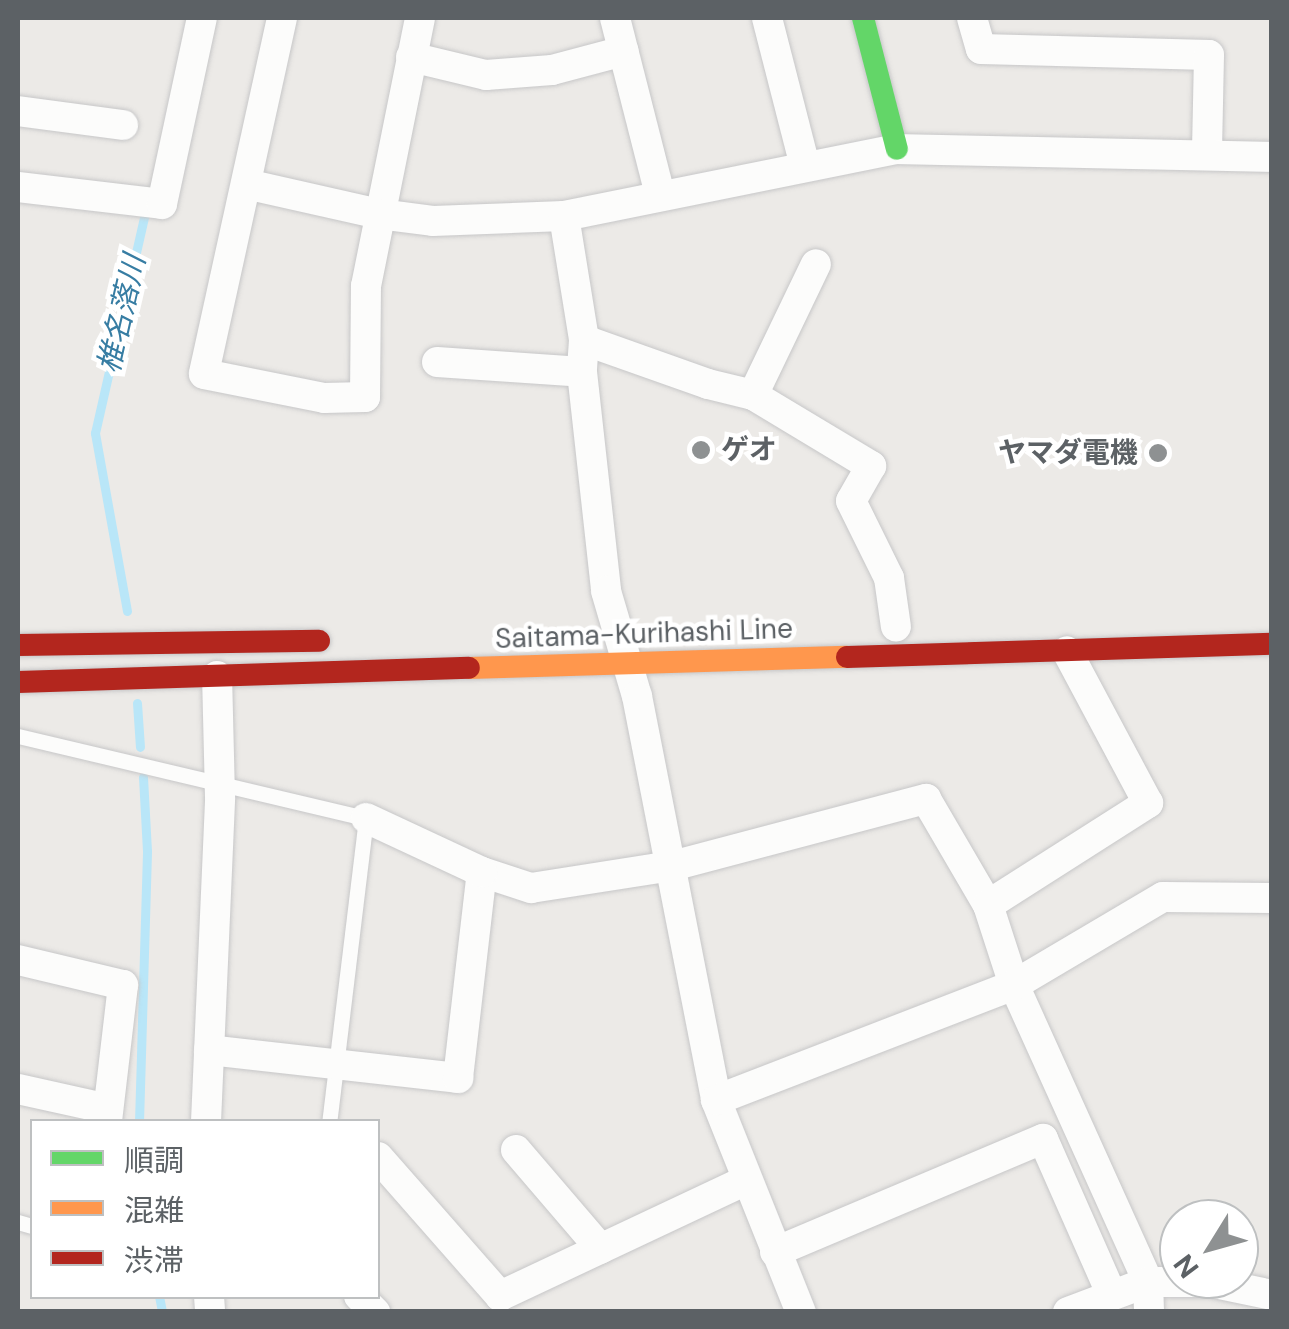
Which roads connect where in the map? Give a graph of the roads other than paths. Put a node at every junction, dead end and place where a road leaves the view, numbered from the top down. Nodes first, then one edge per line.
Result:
1 (202, 18) edge
2 (282, 18) edge
3 (420, 18) edge
4 (615, 18) edge
5 (767, 18) edge
6 (862, 18) edge
7 (972, 18) edge
8 (624, 51) junction
9 (411, 57) junction
10 (18, 111) edge
11 (123, 125) dead end
12 (897, 149) junction
13 (1206, 154) junction
14 (1272, 157) edge
15 (805, 166) junction
16 (246, 184) junction
17 (18, 187) edge
18 (660, 196) junction
19 (379, 214) junction
20 (564, 216) junction
21 (816, 264) dead end
22 (584, 340) junction
23 (436, 362) dead end
24 (582, 372) junction
25 (753, 396) junction
26 (896, 627) dead end
27 (352, 640) dead end
28 (1272, 644) edge
29 (18, 646) edge
30 (1067, 650) junction
31 (628, 665) junction
32 (217, 676) junction
33 (18, 682) edge
34 (18, 736) edge
35 (220, 784) junction
36 (366, 818) junction
37 (672, 866) junction
38 (482, 872) junction
39 (1272, 898) edge
40 (988, 906) junction
41 (18, 960) edge
42 (1014, 985) junction
43 (209, 1050) junction
44 (334, 1066) junction
45 (18, 1089) edge
46 (716, 1100) junction
47 (107, 1115) edge
48 (206, 1119) edge
49 (329, 1119) edge
50 (516, 1150) dead end
51 (380, 1159) edge
52 (748, 1180) junction
53 (601, 1248) junction
54 (776, 1252) junction
55 (1112, 1293) junction
56 (1272, 1295) edge
57 (1148, 1297) edge
58 (802, 1312) edge
59 (1068, 1312) edge

1 - 17 street
2 - 16 street
3 - 9 street
4 - 8 street
5 - 15 street
6 - 12 main road
7 - 13 street
8 - 9 street
8 - 18 street
9 - 19 street
10 - 11 street
12 - 13 street
12 - 15 street
13 - 14 street
15 - 18 street
16 - 19 street
16 - 19 street
18 - 20 street
19 - 20 street
20 - 22 street
21 - 25 street
22 - 24 street
22 - 25 street
23 - 24 street
24 - 31 street
25 - 26 street
27 - 29 main road
28 - 30 main road, Saitama-Kurihashi Line
30 - 31 main road, Saitama-Kurihashi Line
30 - 40 street
31 - 32 main road, Saitama-Kurihashi Line
31 - 37 street
32 - 33 main road, Saitama-Kurihashi Line
32 - 35 street
34 - 35 lane
35 - 36 lane
35 - 43 street
36 - 38 street
36 - 44 lane
37 - 38 street
37 - 40 street
37 - 46 street
38 - 44 street
39 - 42 street
40 - 42 street
41 - 47 street
42 - 46 street
42 - 57 street
43 - 44 street
43 - 48 street
44 - 49 lane
45 - 47 street
46 - 52 street
50 - 53 street
51 - 53 street
52 - 53 street
52 - 54 street
54 - 55 street
54 - 58 street
55 - 57 street
55 - 59 street
56 - 57 street

